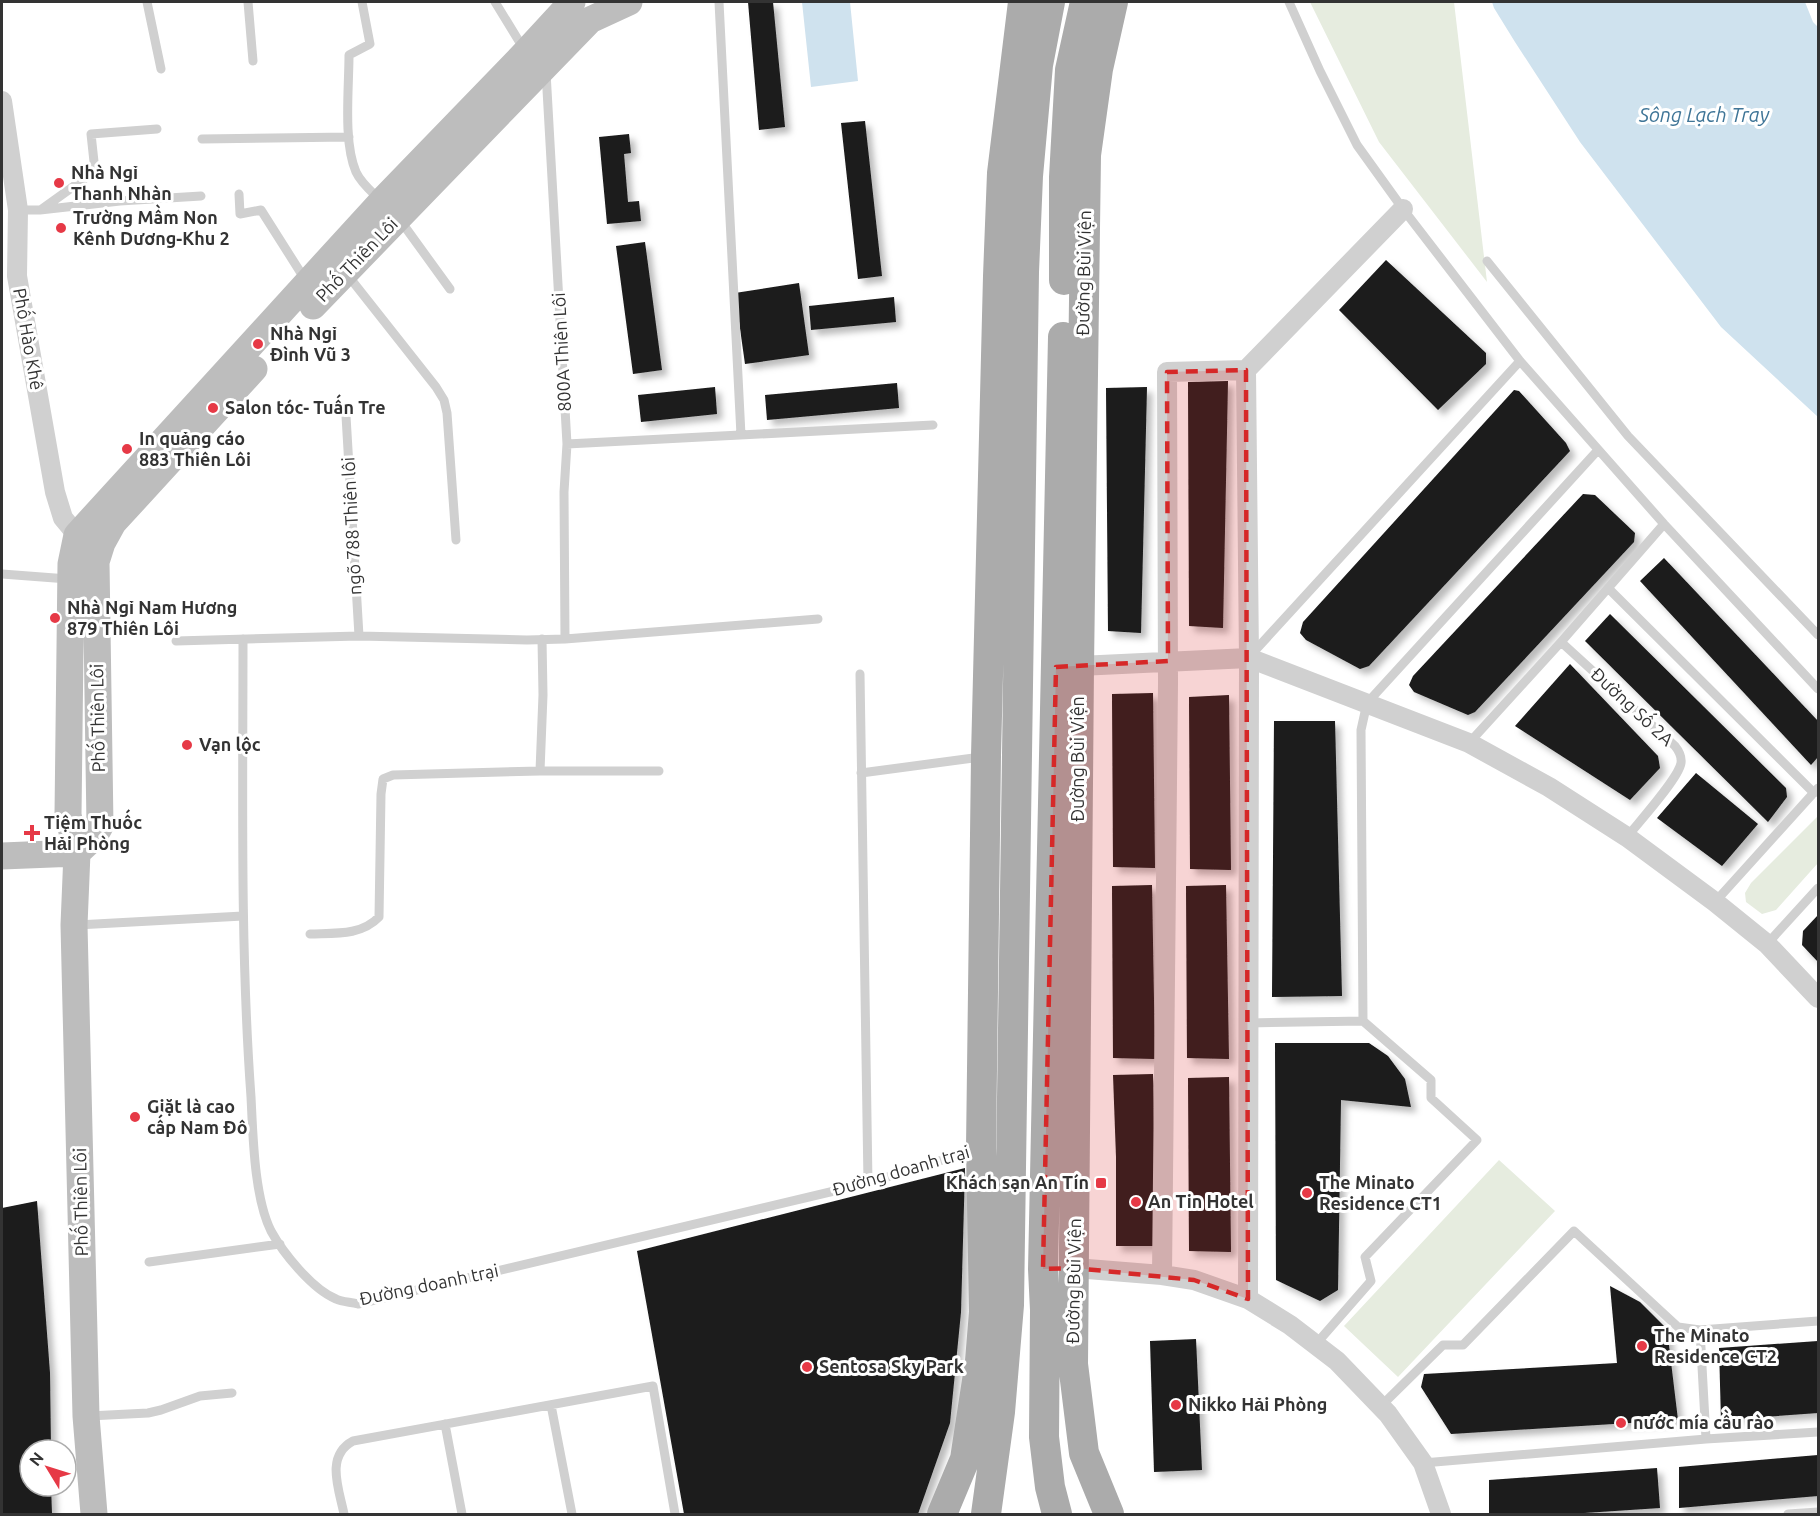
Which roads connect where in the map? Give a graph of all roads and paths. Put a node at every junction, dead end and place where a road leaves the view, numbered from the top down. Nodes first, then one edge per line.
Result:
1 (147, 2) edge
2 (248, 2) edge
3 (362, 2) edge
4 (495, 2) edge
5 (572, 2) edge
6 (629, 2) edge
7 (718, 2) edge
8 (1023, 2) edge
9 (1050, 2) edge
10 (1085, 2) edge
11 (1113, 2) edge
12 (1288, 2) edge
13 (536, 59) junction
14 (253, 61) dead end
15 (161, 69) dead end
16 (2, 101) edge
17 (157, 129) dead end
18 (349, 136) junction
19 (202, 139) dead end
20 (239, 194) dead end
21 (201, 196) dead end
22 (1403, 209) junction
23 (18, 210) junction
24 (40, 210) junction
25 (390, 210) junction
26 (1487, 261) dead end
27 (1064, 271) junction
28 (345, 272) junction
29 (1024, 272) junction
30 (308, 284) junction
31 (450, 289) dead end
32 (1520, 361) junction
33 (1246, 370) junction
34 (346, 416) dead end
35 (933, 424) dead end
36 (741, 435) junction
37 (567, 444) junction
38 (1598, 450) junction
39 (1664, 524) junction
40 (90, 539) junction
41 (456, 540) dead end
42 (2, 574) edge
43 (70, 579) junction
44 (1608, 588) junction
45 (818, 619) dead end
46 (1818, 635) edge
47 (359, 636) junction
48 (243, 639) junction
49 (542, 639) junction
50 (565, 639) junction
51 (176, 641) dead end
52 (1562, 642) junction
53 (1248, 658) junction
54 (1168, 661) junction
55 (1067, 667) junction
56 (860, 674) dead end
57 (1818, 689) edge
58 (1366, 703) junction
59 (1469, 743) junction
60 (986, 756) junction
61 (540, 771) junction
62 (659, 771) dead end
63 (861, 773) junction
64 (1816, 790) edge
65 (1626, 837) junction
66 (77, 853) junction
67 (2, 855) edge
68 (1818, 888) edge
69 (1715, 902) junction
70 (243, 916) junction
71 (74, 925) junction
72 (310, 934) dead end
73 (1767, 944) junction
74 (1818, 998) edge
75 (1363, 1021) junction
76 (1248, 1023) junction
77 (981, 1148) junction
78 (868, 1183) junction
79 (280, 1244) junction
80 (149, 1262) dead end
81 (1075, 1268) junction
82 (1043, 1269) junction
83 (1162, 1275) junction
84 (1248, 1299) junction
85 (996, 1308) junction
86 (1818, 1321) edge
87 (1700, 1330) junction
88 (1316, 1344) junction
89 (232, 1393) dead end
90 (551, 1405) junction
91 (1381, 1406) junction
92 (86, 1416) junction
93 (445, 1424) junction
94 (1818, 1432) edge
95 (1706, 1439) junction
96 (1423, 1463) junction
97 (1818, 1512) edge
98 (94, 1515) edge
99 (344, 1515) edge
100 (462, 1515) edge
101 (572, 1515) edge
102 (675, 1515) edge
103 (942, 1515) edge
104 (986, 1515) edge
105 (1057, 1515) edge
106 (1109, 1515) edge
107 (1441, 1515) edge
108 (1788, 1515) edge

1 - 15 lane
2 - 14 lane
3 - 18 lane
4 - 13 lane
5 - 13 main road, Phố Thiên Lôi
6 - 13 main road, Phố Thiên Lôi
7 - 36 lane
8 - 60 main road
9 - 29 main road
10 - 27 main road, Đường Bùi Viện
11 - 55 main road, Đường Bùi Viện
12 - 22 lane
13 - 25 main road, Phố Thiên Lôi
13 - 37 lane, 800A Thiên Lôi
16 - 23 street, Phố Hào Khê
17 - 24 lane
18 - 19 lane
18 - 25 lane
20 - 30 lane
21 - 24 lane
22 - 32 lane
22 - 33 street
23 - 24 lane
23 - 40 street, Phố Hào Khê
25 - 28 main road, Phố Thiên Lôi
25 - 30 main road, Phố Thiên Lôi
25 - 31 lane
26 - 46 lane
27 - 29 main road
27 - 55 main road, Đường Bùi Viện
28 - 40 main road, Phố Thiên Lôi
28 - 41 lane
29 - 85 main road
30 - 40 main road, Phố Thiên Lôi
32 - 38 lane
32 - 53 lane
33 - 53 street
33 - 54 street
34 - 47 lane, ngõ 788 Thiên lôi
35 - 36 lane
36 - 37 lane
37 - 50 lane, 800A Thiên Lôi
38 - 39 lane
38 - 58 lane
39 - 44 lane
39 - 57 lane
40 - 43 main road, Phố Thiên Lôi
40 - 66 main road, Phố Thiên Lôi
42 - 43 lane
43 - 66 main road, Phố Thiên Lôi
44 - 52 lane
44 - 64 lane
45 - 50 lane
47 - 48 lane
47 - 49 lane
48 - 51 lane
48 - 70 lane, Đường doanh trại
49 - 50 lane
49 - 61 lane
52 - 59 lane
52 - 65 lane, Đường Số 2A
53 - 54 street
53 - 58 street
53 - 76 street
54 - 55 street
54 - 83 street
55 - 81 main road, Đường Bùi Viện
55 - 82 main road, Đường Bùi Viện
56 - 63 lane
58 - 59 street
58 - 75 lane
59 - 65 street
60 - 63 lane
60 - 77 main road
61 - 62 lane
61 - 72 lane
63 - 78 lane
64 - 69 lane
65 - 69 street
66 - 67 main road
66 - 71 main road, Phố Thiên Lôi
68 - 73 lane
69 - 73 street
70 - 71 lane
70 - 79 lane, Đường doanh trại
71 - 92 main road, Phố Thiên Lôi
73 - 74 street
75 - 76 lane
75 - 88 lane
76 - 84 street
77 - 78 lane, Đường doanh trại
77 - 85 main road
78 - 79 lane, Đường doanh trại
79 - 80 lane
81 - 82 main road
81 - 83 street
81 - 106 main road, Đường Bùi Viện
82 - 105 main road, Đường Bùi Viện
83 - 84 street
84 - 88 street
85 - 103 main road
85 - 104 main road
86 - 87 lane
87 - 91 lane
87 - 95 lane
88 - 91 street
89 - 92 lane
90 - 93 lane
90 - 101 lane
90 - 102 lane
91 - 96 street
92 - 98 main road, Phố Thiên Lôi
93 - 99 lane
93 - 100 lane
94 - 95 lane
95 - 96 lane
96 - 107 street
97 - 108 lane

